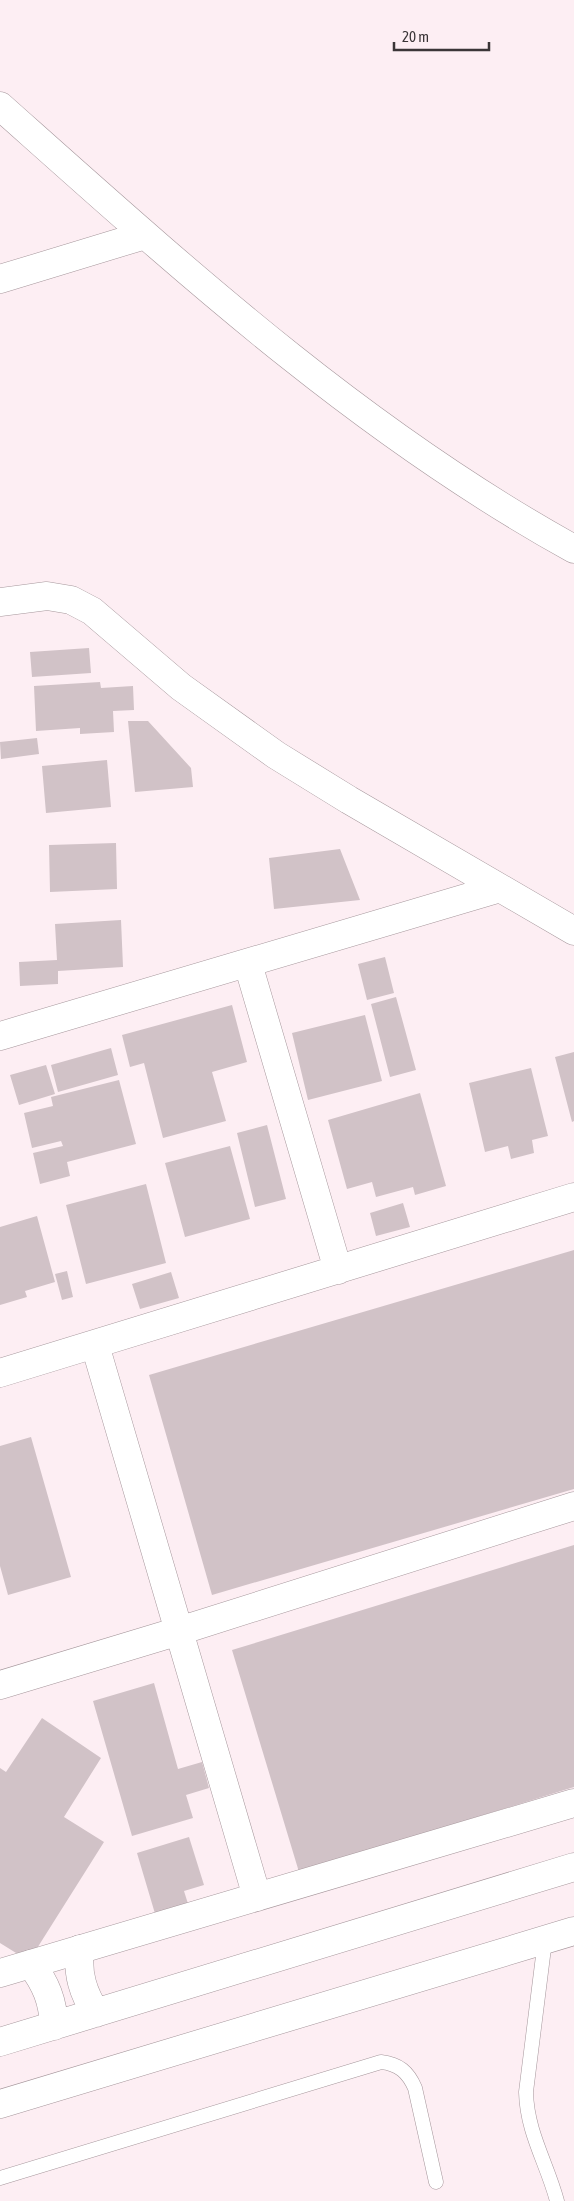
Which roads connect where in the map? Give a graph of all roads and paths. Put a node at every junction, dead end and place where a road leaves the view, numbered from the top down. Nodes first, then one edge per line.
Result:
1 (0, 106) edge
2 (145, 235) junction
3 (0, 279) edge
4 (574, 549) edge
5 (0, 602) edge
6 (500, 888) junction
7 (574, 931) edge
8 (248, 964) junction
9 (0, 1036) edge
10 (574, 1197) edge
11 (338, 1270) junction
12 (95, 1345) junction
13 (0, 1373) edge
14 (574, 1506) edge
15 (179, 1631) junction
16 (0, 1684) edge
17 (574, 1803) edge
18 (574, 1867) edge
19 (257, 1897) junction
20 (574, 1931) edge
21 (545, 1940) junction
22 (80, 1949) junction
23 (31, 1964) junction
24 (0, 1973) edge
25 (96, 2013) junction
26 (54, 2026) junction
27 (0, 2042) edge
28 (0, 2104) edge
29 (0, 2178) edge
30 (436, 2182) dead end
31 (558, 2201) edge

1 - 2 street
2 - 3 street
2 - 4 street
5 - 6 street
6 - 7 street
6 - 8 street
8 - 9 street
8 - 11 street
10 - 11 street
11 - 12 street
12 - 13 street
12 - 15 street
14 - 15 street
15 - 16 street
15 - 19 street
17 - 19 street
18 - 25 street
19 - 22 street
20 - 21 street
21 - 28 street
21 - 31 lane
22 - 23 street
22 - 25 street
23 - 24 street
23 - 26 street
25 - 26 street
26 - 27 street
29 - 30 lane

